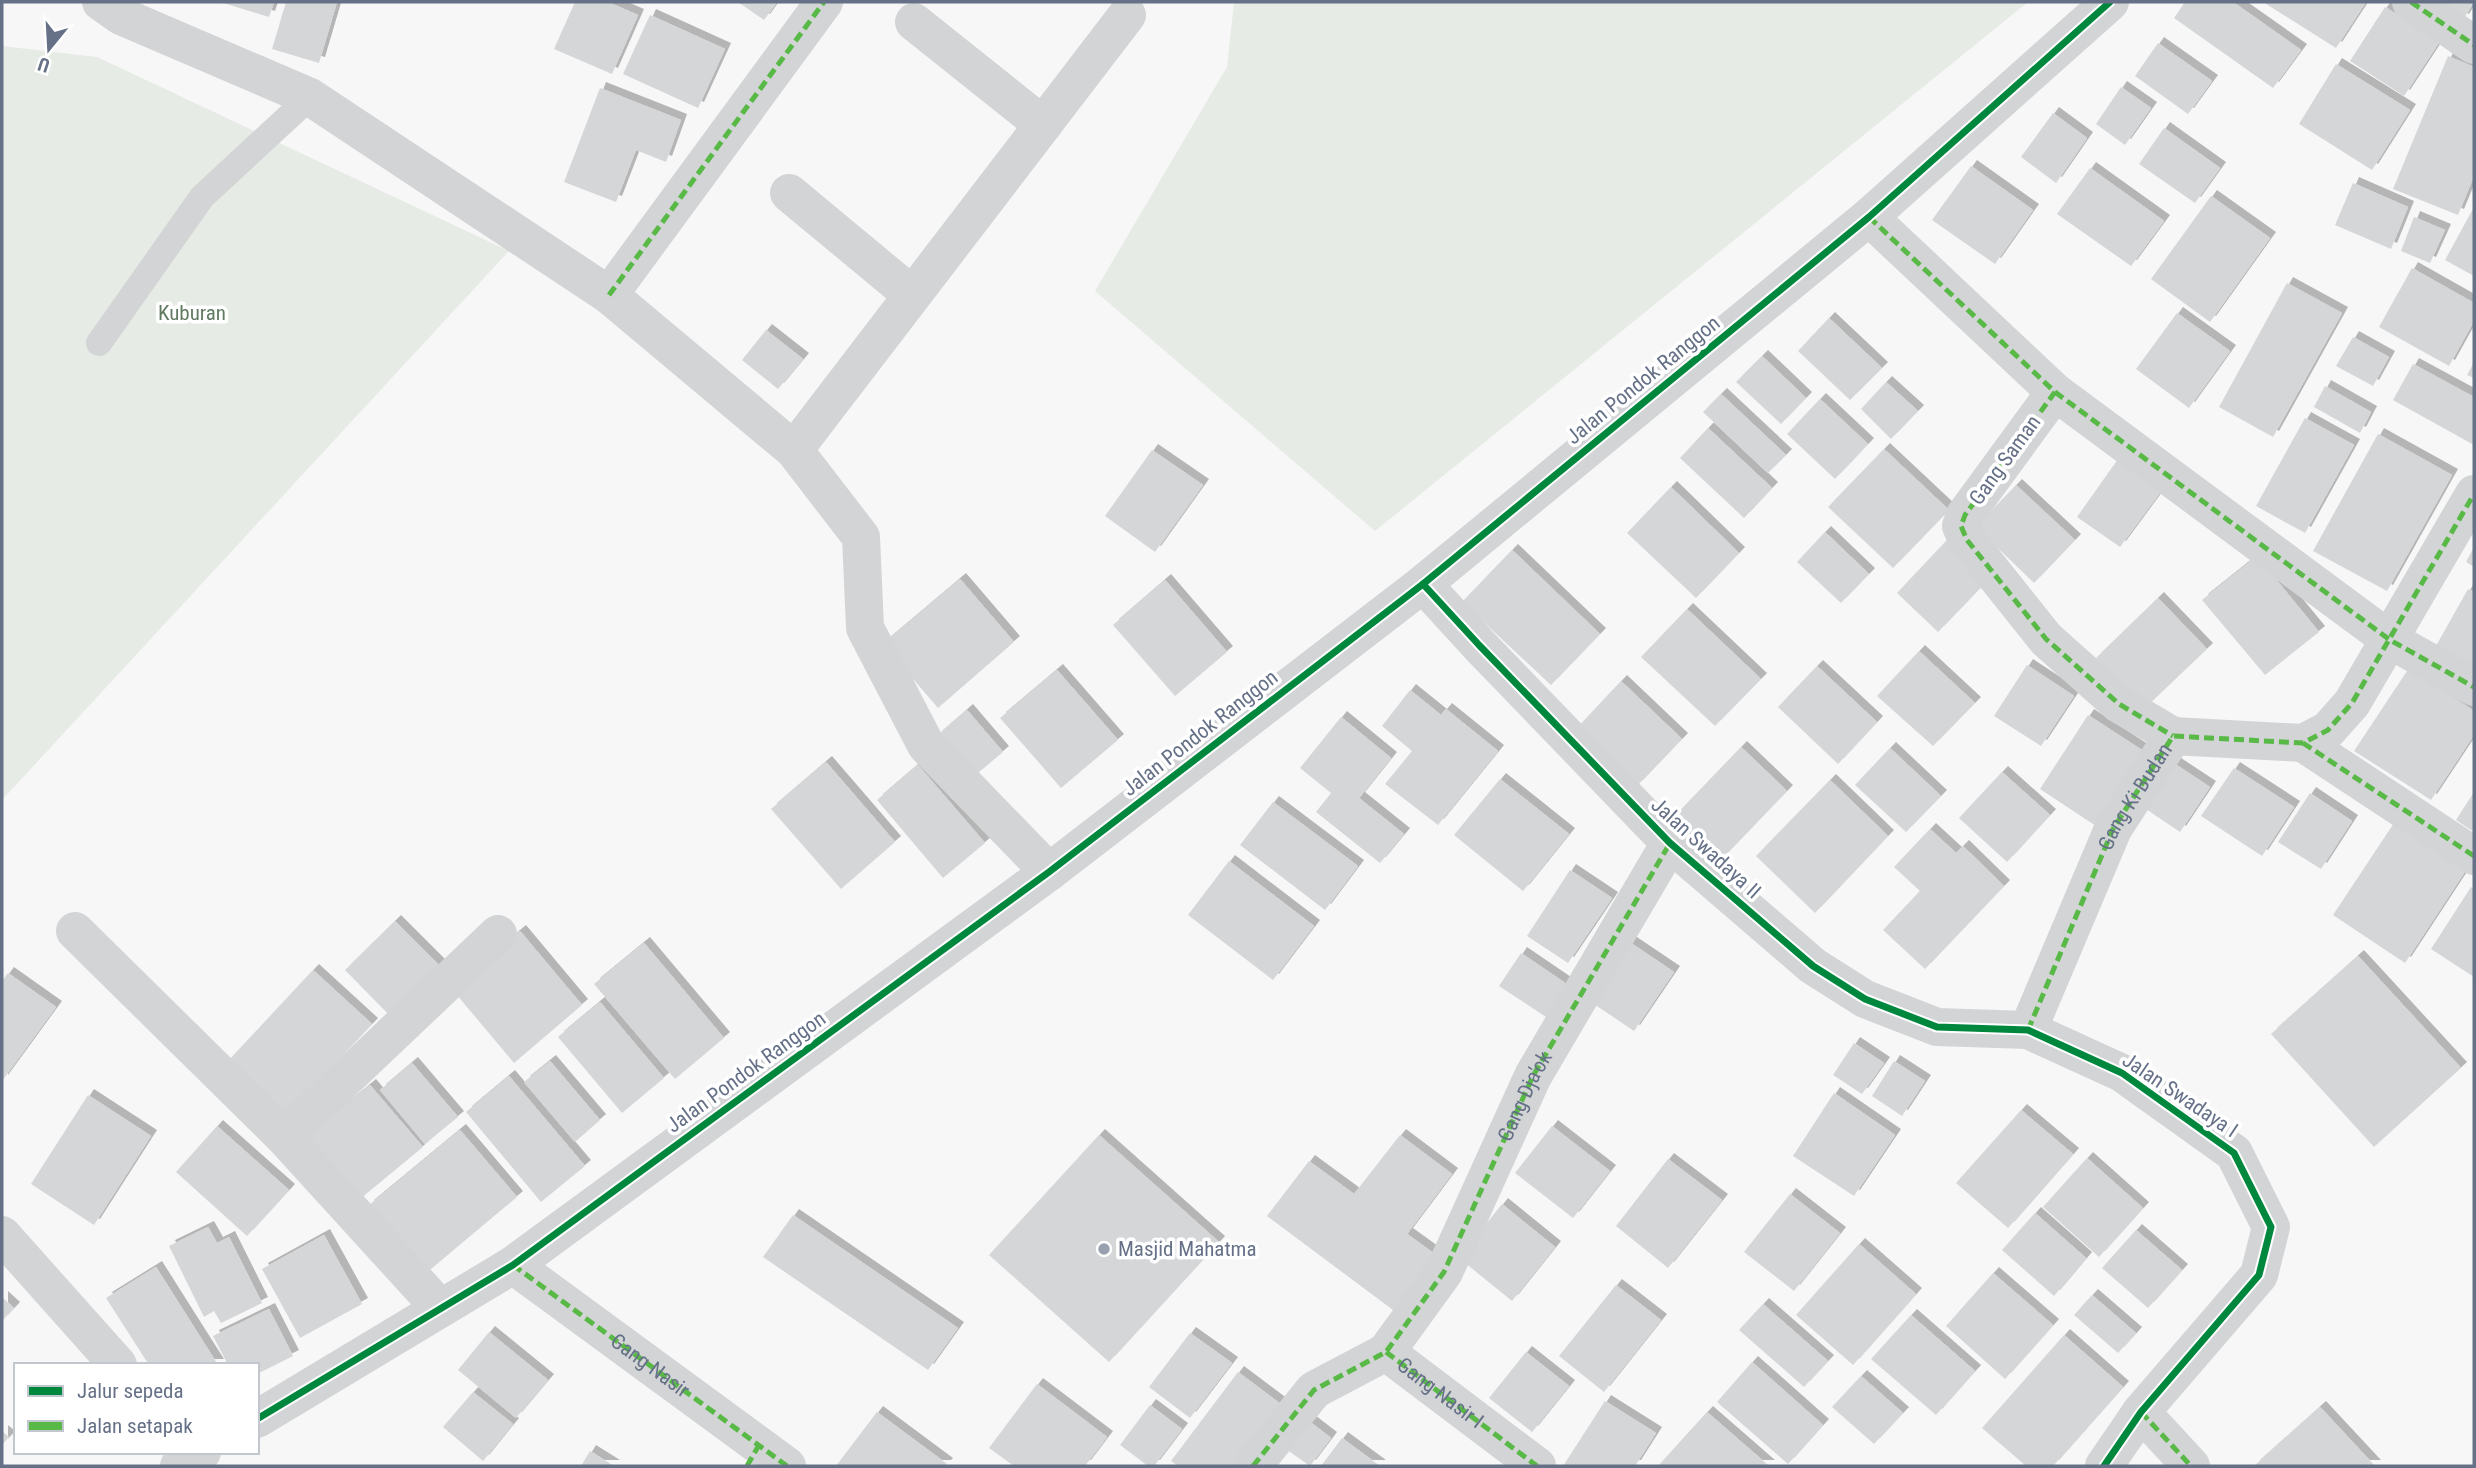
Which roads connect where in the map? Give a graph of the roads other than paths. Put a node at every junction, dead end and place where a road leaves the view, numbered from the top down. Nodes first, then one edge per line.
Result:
1 (101, 2) edge
2 (824, 2) edge
3 (2110, 2) edge
4 (2411, 2) edge
5 (1127, 15) dead end
6 (914, 22) dead end
7 (2474, 45) edge
8 (310, 97) junction
9 (1043, 125) junction
10 (789, 193) dead end
11 (1869, 218) junction
12 (609, 295) junction
13 (912, 295) junction
14 (99, 343) dead end
15 (2055, 392) junction
16 (794, 450) junction
17 (2474, 494) edge
18 (1423, 584) junction
19 (2390, 640) junction
20 (2474, 687) edge
21 (2173, 736) junction
22 (2303, 743) junction
23 (1670, 843) junction
24 (2474, 856) edge
25 (1049, 872) junction
26 (75, 931) dead end
27 (498, 934) dead end
28 (2028, 1030) junction
29 (284, 1137) junction
30 (2, 1235) edge
31 (513, 1265) junction
32 (440, 1308) junction
33 (1386, 1352) junction
34 (116, 1363) edge
35 (2141, 1412) junction
36 (259, 1418) edge
37 (764, 1459) edge
38 (1253, 1466) edge
39 (1537, 1466) edge
40 (2104, 1466) edge
41 (2191, 1466) edge

1 - 8 street
2 - 12 street
3 - 11 street, Jalan Pondok Ranggon
4 - 7 street
5 - 9 street
6 - 9 street
8 - 12 street
8 - 14 lane
9 - 13 street
10 - 13 street
11 - 15 street
11 - 18 street, Jalan Pondok Ranggon
12 - 16 street
13 - 16 street
15 - 19 street
15 - 21 street, Gang Saman
16 - 25 street
17 - 19 street
18 - 23 street, Jalan Swadaya II
18 - 25 street, Jalan Pondok Ranggon
19 - 20 street
19 - 22 street
21 - 22 street, Gang Ki Budan
21 - 28 street, Gang Ki Budan
22 - 24 street
23 - 28 street, Jalan Swadaya II
23 - 33 street, Gang Dja'ok
25 - 31 street, Jalan Pondok Ranggon
26 - 29 street
27 - 29 street
28 - 35 street, Jalan Swadaya I
29 - 32 street
30 - 34 street
31 - 32 street, Jalan Pondok Ranggon
31 - 37 street, Gang Nasir
32 - 36 street, Jalan Pondok Ranggon
33 - 38 street, Gang Nasir I
33 - 39 street, Gang Nasir I
35 - 40 street, Jalan Swadaya I
35 - 41 street

